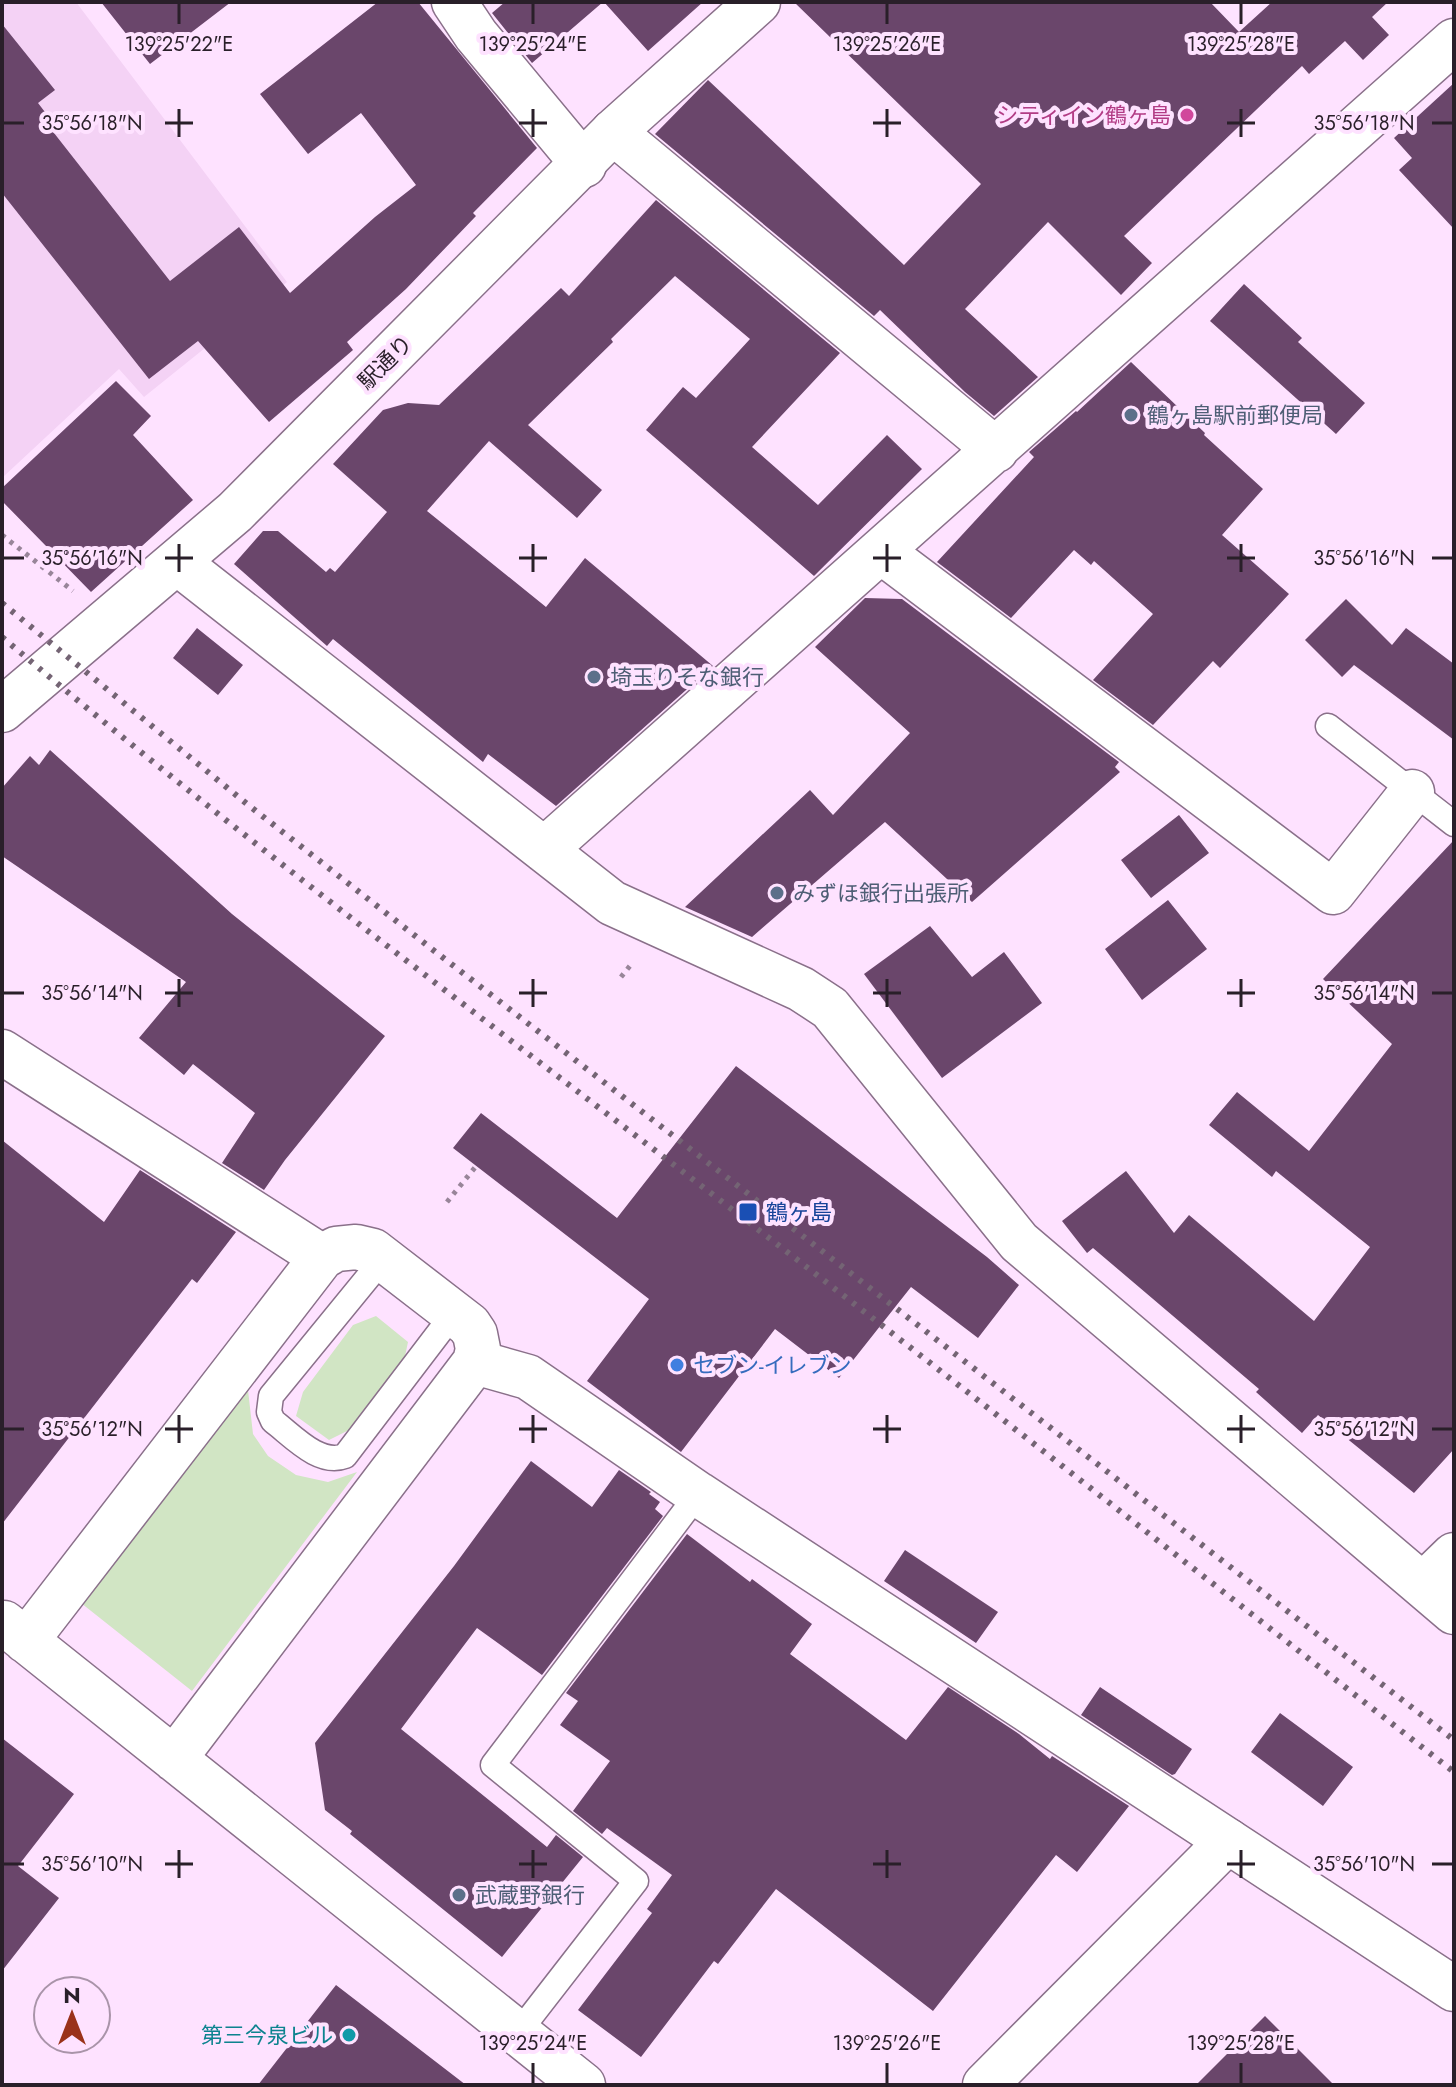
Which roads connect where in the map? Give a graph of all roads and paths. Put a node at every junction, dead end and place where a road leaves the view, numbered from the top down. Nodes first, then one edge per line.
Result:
1 (454, 2) edge
2 (758, 2) edge
3 (1454, 41) edge
4 (613, 132) junction
5 (584, 165) junction
6 (996, 450) junction
7 (2, 535) edge
8 (882, 552) junction
9 (178, 563) junction
10 (111, 621) junction
11 (2, 710) edge
12 (1328, 726) dead end
13 (1412, 792) junction
14 (1454, 824) edge
15 (544, 850) junction
16 (638, 956) dead end
17 (621, 977) dead end
18 (2, 1052) edge
19 (477, 1165) dead end
20 (447, 1202) dead end
21 (322, 1257) junction
22 (383, 1259) junction
23 (454, 1313) junction
24 (475, 1362) junction
25 (698, 1494) junction
26 (1454, 1555) edge
27 (1438, 1598) edge
28 (14, 1631) edge
29 (174, 1759) junction
30 (1228, 1841) junction
31 (1454, 1989) edge
32 (518, 2033) junction
33 (583, 2085) edge
34 (985, 2085) edge

1 - 5 street
2 - 4 street, 駅通り
3 - 6 street
4 - 5 street, 駅通り
4 - 6 street
5 - 9 street, 駅通り
6 - 8 street
7 - 10 path
8 - 13 street
8 - 15 street
9 - 10 street, 駅通り
9 - 15 street
10 - 11 street, 駅通り
12 - 13 lane
13 - 14 lane
15 - 27 street
16 - 17 path
18 - 21 street
19 - 20 path
21 - 22 street
21 - 28 street
22 - 23 street
22 - 23 lane
23 - 24 street
24 - 25 street
24 - 29 street
25 - 30 street
25 - 32 lane
26 - 27 street
28 - 29 street
29 - 32 street
30 - 31 street
30 - 34 street
32 - 33 street

